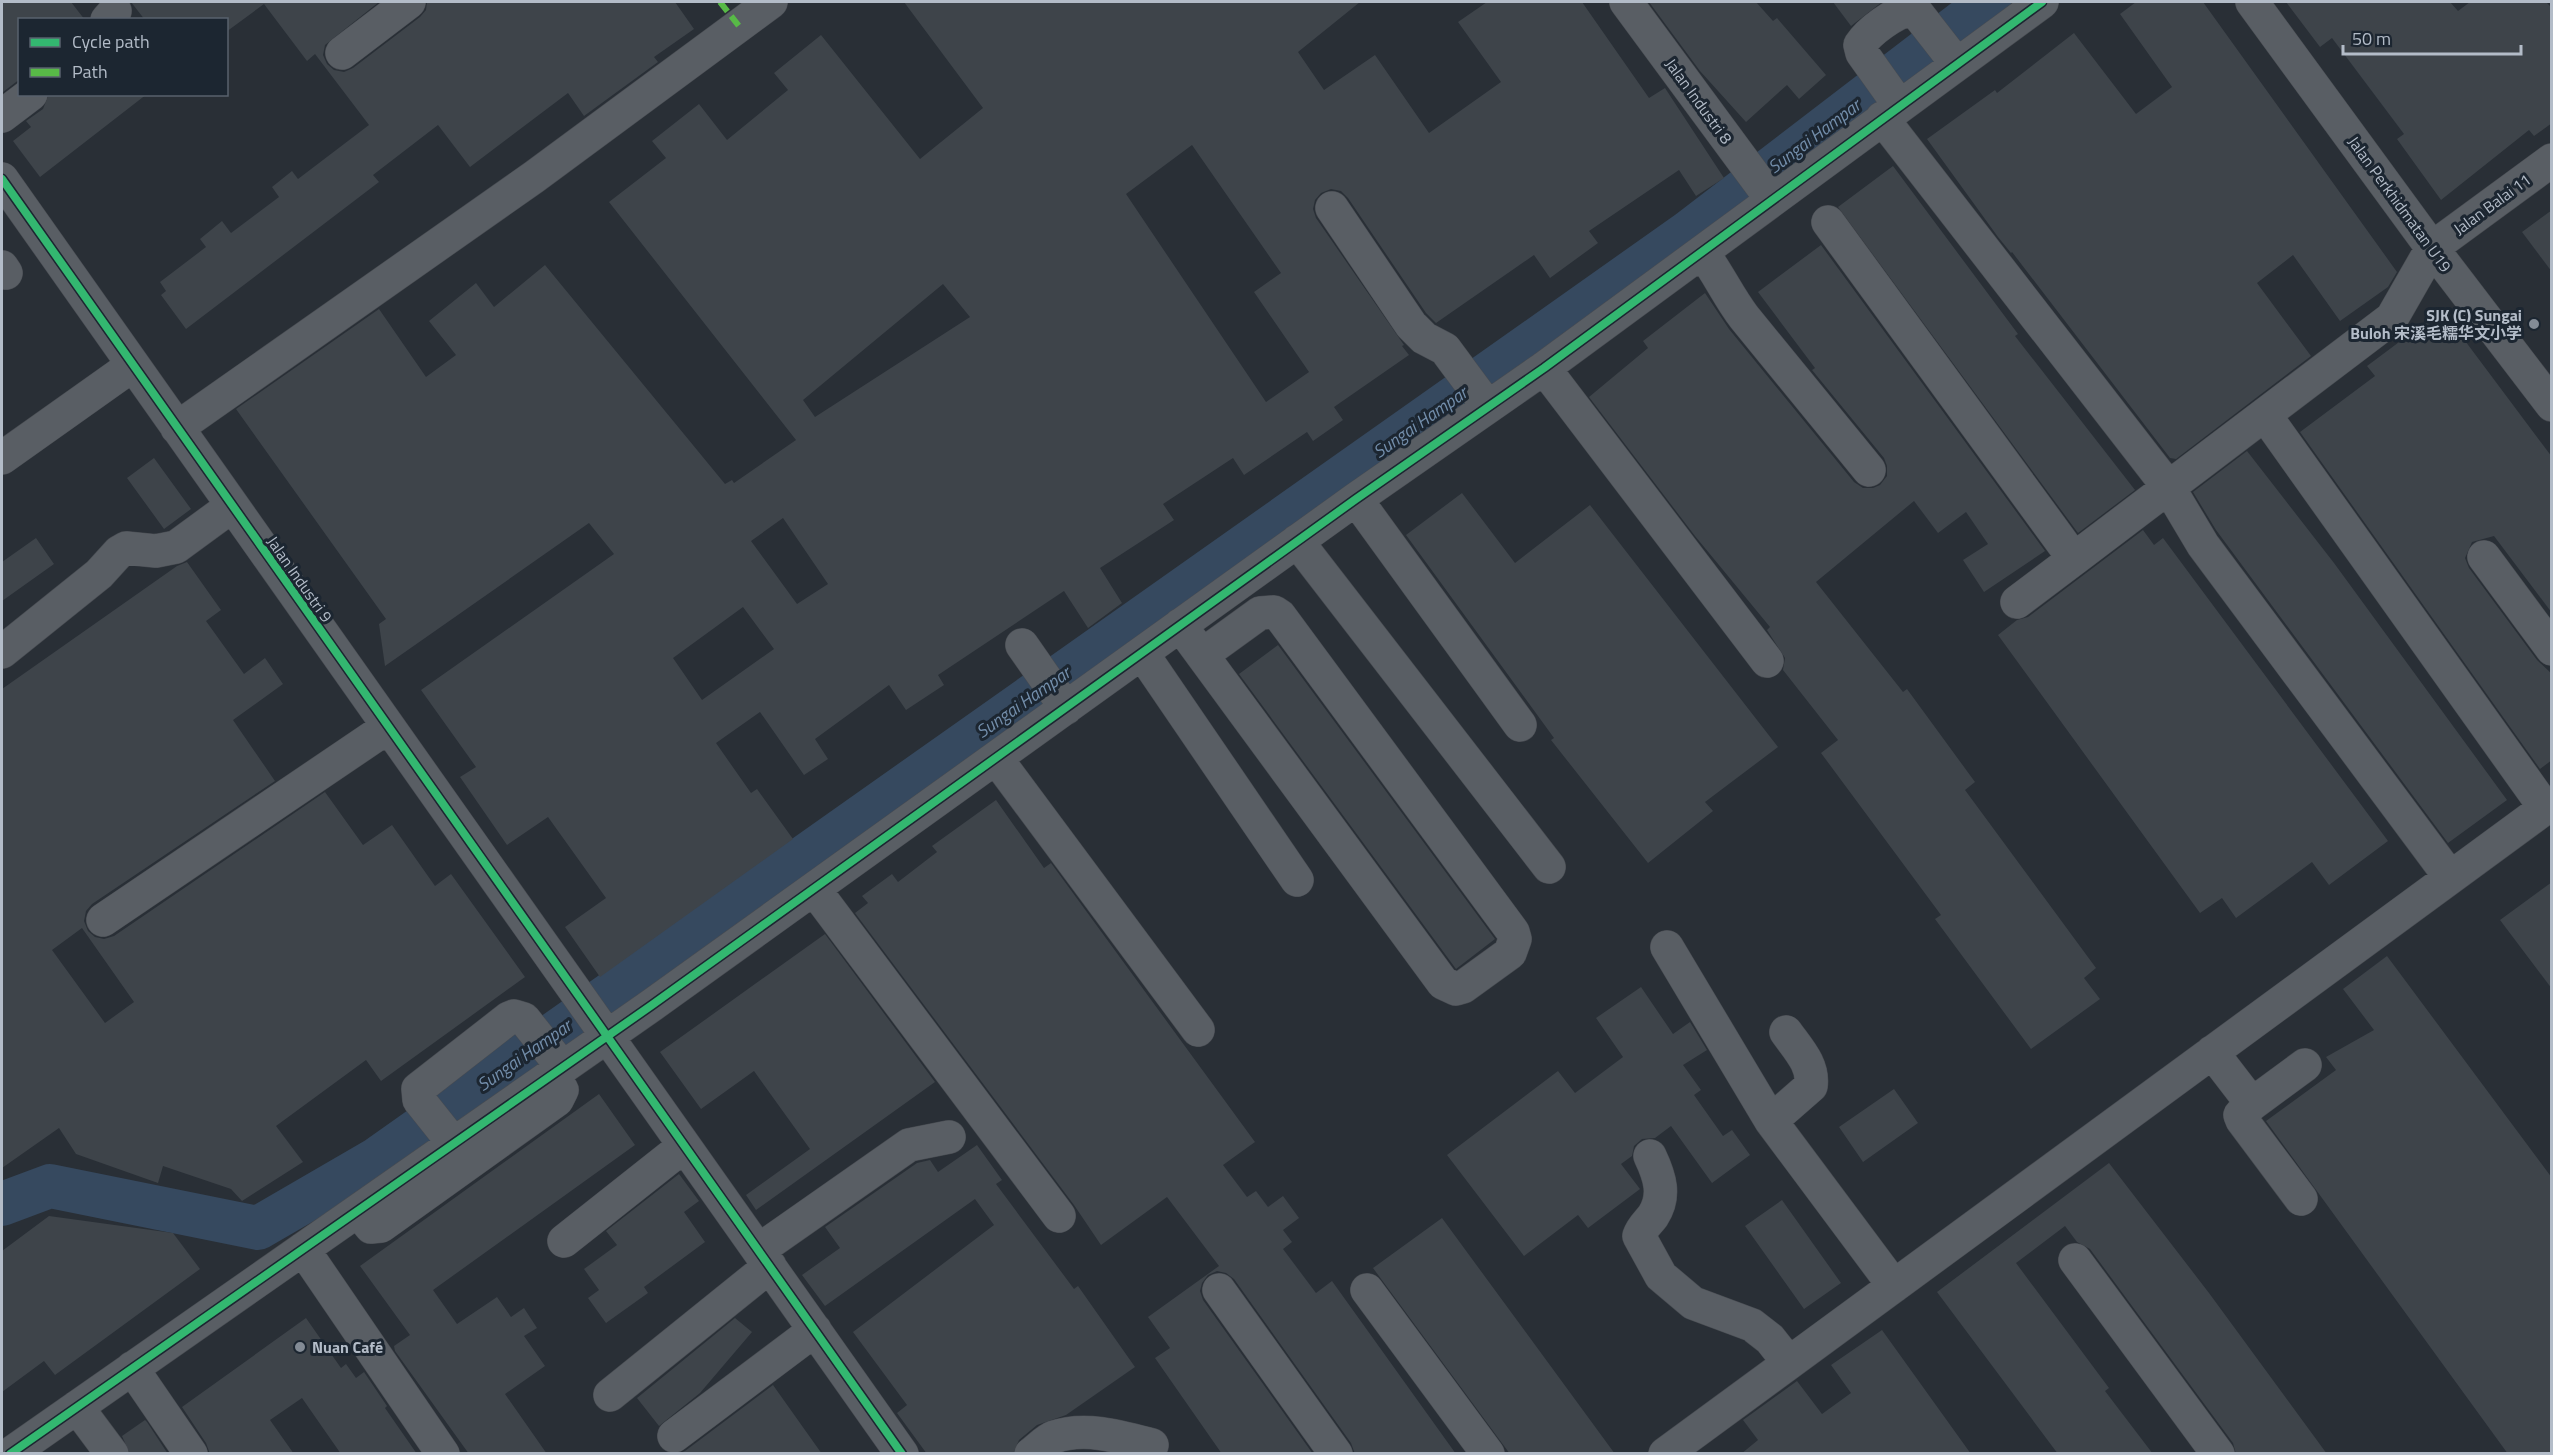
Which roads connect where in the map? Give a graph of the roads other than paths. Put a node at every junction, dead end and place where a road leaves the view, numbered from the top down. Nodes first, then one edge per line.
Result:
1 (409, 2) edge
2 (771, 2) edge
3 (1626, 2) edge
4 (2042, 2) edge
5 (2252, 2) edge
6 (1943, 47) junction
7 (342, 53) dead end
8 (28, 96) edge
9 (1886, 96) junction
10 (2, 116) edge
11 (2552, 160) edge
12 (2, 179) edge
13 (1770, 196) junction
14 (1332, 208) dead end
15 (1828, 222) dead end
16 (2432, 248) junction
17 (1702, 252) junction
18 (133, 365) junction
19 (1544, 368) junction
20 (1485, 403) junction
21 (2552, 405) edge
22 (2265, 415) junction
23 (177, 428) junction
24 (2, 458) edge
25 (1869, 470) dead end
26 (2169, 488) junction
27 (1356, 499) junction
28 (232, 506) junction
29 (1297, 541) junction
30 (2484, 557) dead end
31 (2074, 559) junction
32 (2017, 602) dead end
33 (1180, 625) junction
34 (1022, 645) dead end
35 (2552, 649) edge
36 (2, 652) edge
37 (1142, 653) junction
38 (1202, 655) junction
39 (1767, 661) dead end
40 (1056, 695) junction
41 (1520, 725) dead end
42 (388, 727) junction
43 (996, 758) junction
44 (2548, 806) edge
45 (1549, 867) dead end
46 (2450, 878) junction
47 (1297, 880) dead end
48 (814, 889) junction
49 (103, 920) dead end
50 (1667, 947) dead end
51 (1198, 1030) dead end
52 (603, 1031) junction
53 (1786, 1032) dead end
54 (2212, 1052) junction
55 (550, 1056) junction
56 (2305, 1065) dead end
57 (2252, 1104) junction
58 (1771, 1121) junction
59 (442, 1130) junction
60 (949, 1137) dead end
61 (684, 1146) junction
62 (1650, 1156) dead end
63 (2301, 1199) dead end
64 (358, 1211) junction
65 (1059, 1216) dead end
66 (564, 1240) dead end
67 (303, 1249) junction
68 (764, 1258) junction
69 (2075, 1260) dead end
70 (1894, 1286) junction
71 (1219, 1290) dead end
72 (1367, 1290) dead end
73 (815, 1330) junction
74 (1789, 1363) junction
75 (132, 1368) junction
76 (610, 1395) dead end
77 (77, 1407) junction
78 (674, 1436) dead end
79 (1152, 1445) dead end
80 (9, 1454) edge
81 (112, 1454) edge
82 (191, 1454) edge
83 (443, 1454) edge
84 (902, 1454) edge
85 (1031, 1454) edge
86 (1336, 1454) edge
87 (1488, 1454) edge
88 (1665, 1454) edge
89 (2218, 1454) edge

1 - 7 street
2 - 23 street
3 - 13 street, Jalan Industri 8
4 - 6 street
5 - 16 street, Jalan Perkhidmatan U19
6 - 9 street
6 - 9 street
8 - 10 street
9 - 13 street
9 - 26 street
11 - 16 street, Jalan Balai 11
12 - 18 street, Jalan Industri 9
13 - 17 street
14 - 20 street
15 - 31 street
16 - 21 street, Jalan Perkhidmatan U19
16 - 22 street
17 - 19 street
17 - 25 street
18 - 23 street, Jalan Industri 9
18 - 24 street
19 - 20 street
19 - 39 street
20 - 27 street
22 - 26 street
22 - 44 street
23 - 28 street, Jalan Industri 9
26 - 31 street
26 - 46 street
27 - 29 street
27 - 41 street
28 - 36 street
28 - 42 street, Jalan Industri 9
29 - 33 street
29 - 45 street
30 - 35 street
31 - 32 street
33 - 37 street
33 - 38 street
34 - 40 street
37 - 40 street
37 - 47 street
38 - 38 street
40 - 43 street
42 - 49 street
42 - 52 street, Jalan Industri 9
43 - 48 street
43 - 51 street
44 - 46 street
46 - 54 street
48 - 52 street
48 - 65 street
50 - 58 street
52 - 55 street
52 - 61 street, Jalan Industri 9
53 - 58 street
54 - 57 street
54 - 70 street
55 - 59 street
55 - 59 street
55 - 64 street
56 - 57 street
57 - 63 street
58 - 70 street
59 - 64 street
60 - 68 street
61 - 66 street
61 - 68 street, Jalan Industri 9
62 - 74 street
64 - 67 street
67 - 75 street
67 - 83 street
68 - 73 street, Jalan Industri 9
68 - 76 street
69 - 89 street
70 - 74 street
71 - 86 street
72 - 87 street
73 - 78 street
73 - 84 street, Jalan Industri 9
74 - 88 street
75 - 77 street
75 - 82 street
77 - 80 street
77 - 81 street
79 - 85 street

